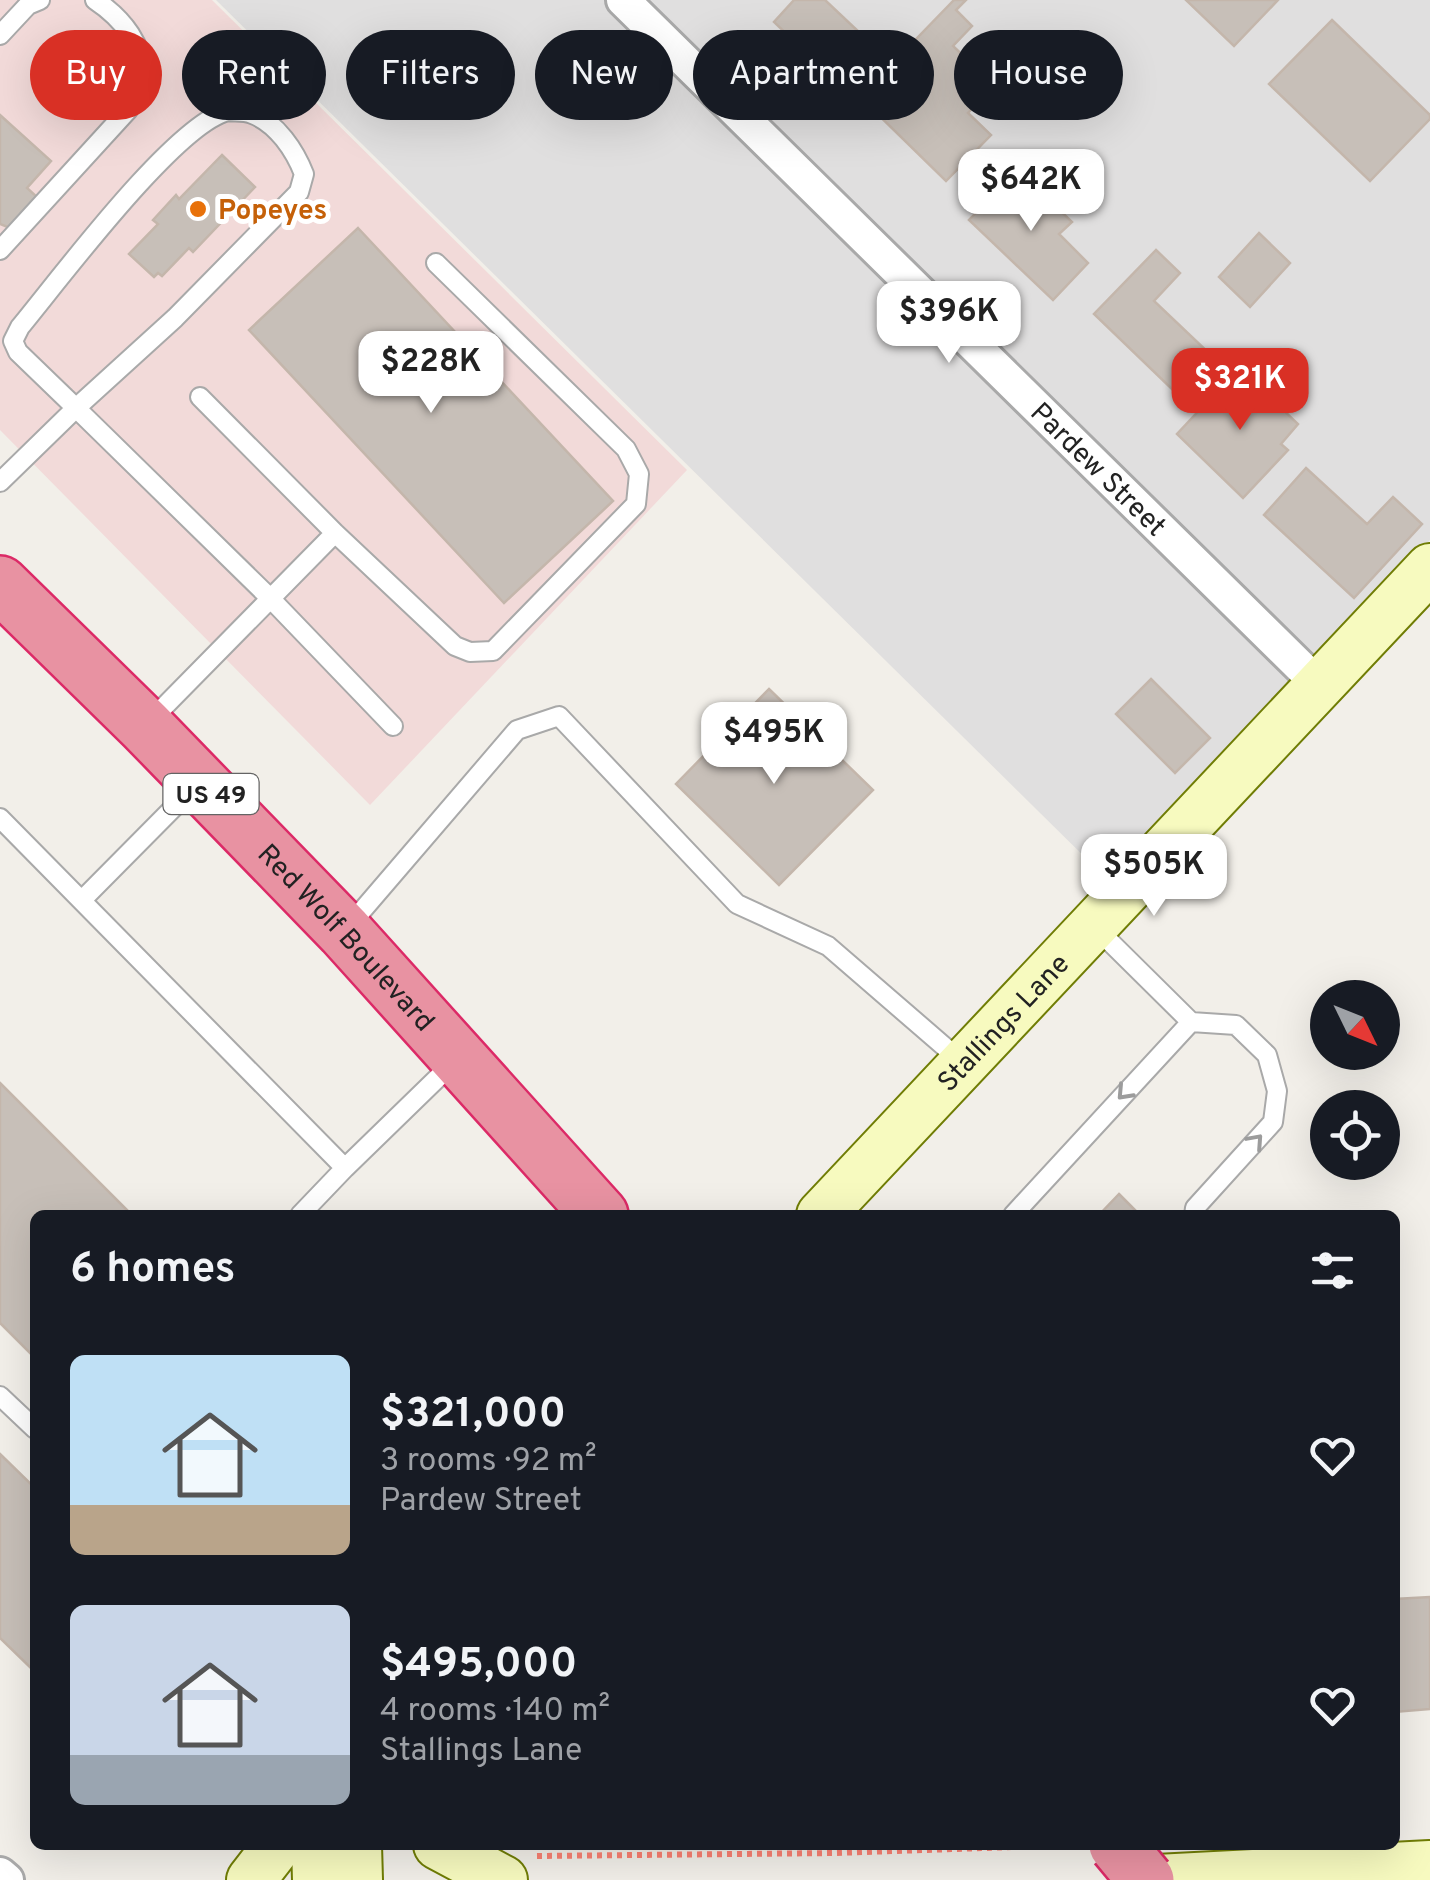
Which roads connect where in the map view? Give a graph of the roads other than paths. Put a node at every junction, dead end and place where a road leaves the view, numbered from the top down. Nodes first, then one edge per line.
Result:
1 (40, 0) edge
2 (96, 0) edge
3 (624, 0) edge
4 (0, 35) edge
5 (0, 250) edge
6 (436, 263) dead end
7 (0, 335) edge
8 (18, 352) junction
9 (200, 397) dead end
10 (76, 408) junction
11 (0, 482) edge
12 (336, 532) junction
13 (1430, 568) edge
14 (0, 584) edge
15 (269, 597) junction
16 (1319, 685) junction
17 (145, 726) junction
18 (394, 726) dead end
19 (199, 782) junction
20 (0, 818) edge
21 (83, 899) junction
22 (1094, 926) junction
23 (344, 932) junction
24 (1191, 1022) junction
25 (458, 1058) junction
26 (965, 1064) junction
27 (345, 1168) junction
28 (305, 1210) edge
29 (593, 1210) edge
30 (826, 1210) edge
31 (1019, 1210) edge
32 (1195, 1210) edge
33 (0, 1396) edge
34 (30, 1424) edge
35 (274, 1850) edge
36 (316, 1850) edge
37 (357, 1850) edge
38 (1122, 1850) edge
39 (1430, 1865) edge
40 (0, 1874) edge
41 (6, 1880) edge
42 (251, 1880) edge
43 (316, 1880) edge
44 (358, 1880) edge
45 (1137, 1880) edge
46 (1146, 1880) edge

1 - 4 lane
2 - 5 lane
3 - 16 street, Pardew Street
6 - 12 lane
7 - 8 lane
8 - 10 lane
8 - 10 lane
9 - 12 lane
10 - 11 lane
10 - 15 lane
12 - 15 lane
13 - 16 street, Stallings Lane
14 - 17 highway, Red Wolf Boulevard / US 49
15 - 17 lane
15 - 18 lane
16 - 22 street, Stallings Lane
17 - 19 highway, Red Wolf Boulevard / US 49
19 - 21 lane
19 - 23 highway, Red Wolf Boulevard / US 49
20 - 21 lane
21 - 27 lane
22 - 24 lane
22 - 26 street, Stallings Lane
23 - 25 highway, Red Wolf Boulevard / US 49
23 - 26 lane
24 -> 31 lane
32 -> 24 lane
25 - 27 lane
25 - 29 highway, Red Wolf Boulevard / US 49
26 - 30 street, Stallings Lane
27 - 28 lane
33 - 34 lane
35 - 42 street
36 - 43 street
37 - 44 street
38 - 46 highway, bridge
39 - 45 street
40 - 41 street

